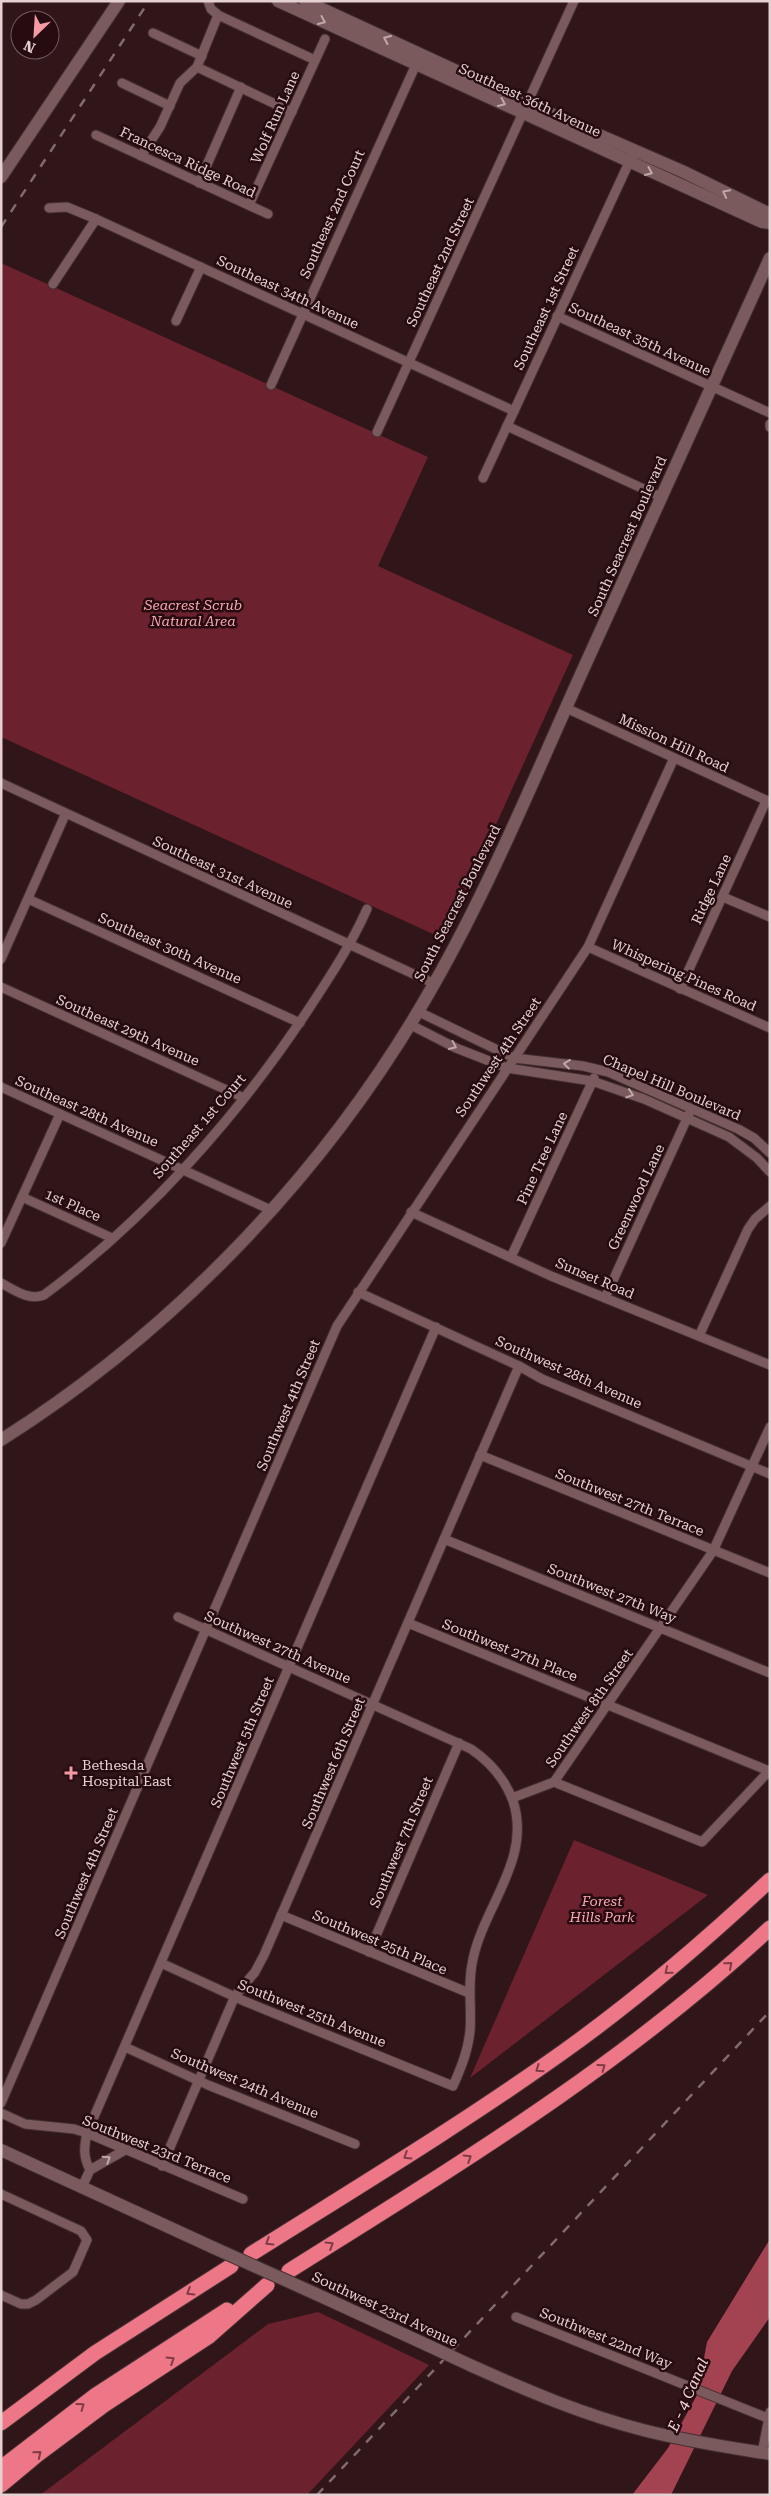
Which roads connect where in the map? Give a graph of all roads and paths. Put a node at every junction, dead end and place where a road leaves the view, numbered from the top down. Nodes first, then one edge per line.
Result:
1 (119, 1) edge
2 (278, 1) edge
3 (305, 1) edge
4 (574, 1) edge
5 (210, 2) edge
6 (218, 15) junction
7 (153, 33) dead end
8 (325, 39) dead end
9 (202, 56) junction
10 (418, 59) junction
11 (315, 60) junction
12 (197, 67) junction
13 (122, 83) dead end
14 (241, 87) junction
15 (170, 106) junction
16 (526, 108) junction
17 (292, 112) junction
18 (96, 135) dead end
19 (634, 150) junction
20 (141, 156) junction
21 (628, 162) junction
22 (1, 177) edge
23 (199, 182) junction
24 (249, 205) junction
25 (49, 208) dead end
26 (268, 214) dead end
27 (770, 214) edge
28 (96, 219) junction
29 (770, 223) edge
30 (770, 258) edge
31 (201, 268) junction
32 (53, 284) dead end
33 (303, 314) junction
34 (557, 316) junction
35 (176, 321) dead end
36 (409, 363) junction
37 (271, 385) dead end
38 (711, 387) junction
39 (514, 411) junction
40 (770, 413) edge
41 (507, 426) junction
42 (377, 432) dead end
43 (483, 478) dead end
44 (662, 497) junction
45 (566, 708) junction
46 (674, 758) junction
47 (1, 784) edge
48 (768, 802) edge
49 (65, 815) junction
50 (722, 897) junction
51 (28, 899) junction
52 (368, 908) dead end
53 (770, 917) edge
54 (350, 945) junction
55 (588, 946) junction
56 (1, 959) edge
57 (434, 984) junction
58 (1, 987) edge
59 (680, 989) junction
60 (417, 1011) junction
61 (300, 1023) junction
62 (409, 1024) junction
63 (770, 1028) edge
64 (514, 1058) junction
65 (507, 1068) junction
66 (597, 1070) junction
67 (592, 1081) junction
68 (1, 1087) edge
69 (244, 1098) junction
70 (692, 1107) junction
71 (60, 1114) junction
72 (687, 1118) junction
73 (770, 1153) edge
74 (182, 1170) junction
75 (770, 1172) edge
76 (22, 1197) junction
77 (770, 1206) edge
78 (271, 1210) junction
79 (411, 1212) junction
80 (112, 1238) junction
81 (1, 1243) edge
82 (512, 1257) junction
83 (1, 1284) edge
84 (358, 1292) junction
85 (605, 1298) junction
86 (436, 1327) junction
87 (699, 1336) junction
88 (770, 1365) edge
89 (519, 1366) junction
90 (770, 1427) edge
91 (1, 1440) edge
92 (480, 1455) junction
93 (752, 1466) junction
94 (770, 1474) edge
95 (444, 1539) junction
96 (713, 1551) junction
97 (770, 1573) edge
98 (178, 1617) dead end
99 (408, 1623) junction
100 (660, 1628) junction
101 (206, 1630) junction
102 (289, 1668) junction
103 (770, 1673) edge
104 (373, 1705) junction
105 (607, 1705) junction
106 (459, 1743) junction
107 (769, 1771) edge
108 (554, 1782) junction
109 (512, 1798) junction
110 (770, 1880) edge
111 (281, 1915) junction
112 (770, 1928) edge
113 (369, 1952) junction
114 (161, 1963) junction
115 (469, 1993) junction
116 (235, 1996) junction
117 (125, 2047) junction
118 (198, 2080) junction
119 (1, 2103) edge
120 (1, 2113) edge
121 (87, 2134) junction
122 (355, 2144) dead end
123 (1, 2150) edge
124 (125, 2150) junction
125 (162, 2166) junction
126 (90, 2170) junction
127 (82, 2187) junction
128 (1, 2194) edge
129 (243, 2199) dead end
130 (251, 2254) dead end
131 (231, 2266) dead end
132 (289, 2271) dead end
133 (1, 2295) edge
134 (516, 2317) dead end
135 (769, 2417) edge
136 (1, 2423) edge
137 (766, 2454) edge
138 (1, 2468) edge
139 (1, 2486) edge

1 - 22 street
2 -> 10 street, Southeast 36th Avenue
10 -> 3 street, Southeast 36th Avenue
4 - 16 street, Southeast 2nd Street
5 - 6 street
6 - 9 street
6 - 11 street
7 - 9 street
8 - 11 street, Wolf Run Lane
9 - 12 street
10 - 16 street, Southeast 36th Avenue
10 - 33 street, Southeast 2nd Court
11 - 17 street, Wolf Run Lane
12 - 14 street
12 - 15 street
13 - 15 street
14 - 17 street
14 - 23 street
15 - 20 street
16 - 19 street, Southeast 36th Avenue
16 - 21 street, Southeast 36th Avenue
16 - 36 street, Southeast 2nd Street
17 - 24 street, Wolf Run Lane
18 - 20 street, Francesca Ridge Road
19 - 21 street, Southeast 1st Street
27 -> 19 street, Southeast 36th Avenue
20 - 23 street, Francesca Ridge Road
21 -> 29 street, Southeast 36th Avenue
21 - 34 street, Southeast 1st Street
23 - 24 street, Francesca Ridge Road
24 - 26 street, Francesca Ridge Road
25 - 28 street, Southeast 34th Avenue
28 - 31 street, Southeast 34th Avenue
28 - 32 street
30 - 38 street, South Seacrest Boulevard
31 - 33 street, Southeast 34th Avenue
31 - 35 street
33 - 36 street, Southeast 34th Avenue
33 - 37 street, Southeast 2nd Court
34 - 38 street, Southeast 35th Avenue
34 - 39 street, Southeast 1st Street
36 - 39 street, Southeast 34th Avenue
36 - 42 street, Southeast 2nd Street
38 - 40 street, Southeast 35th Avenue
38 - 44 street, South Seacrest Boulevard
39 - 41 street, Southeast 1st Street
41 - 43 street, Southeast 1st Street
41 - 44 street
44 - 45 street, South Seacrest Boulevard
45 - 46 street, Mission Hill Road
45 - 57 street, South Seacrest Boulevard
46 - 48 street, Mission Hill Road
46 - 55 street, Southwest 4th Street
47 - 49 street, Southeast 31st Avenue
48 - 50 street, Ridge Lane
49 - 51 street
49 - 54 street, Southeast 31st Avenue
50 - 53 street
50 - 59 street, Ridge Lane
51 - 56 street
51 - 61 street, Southeast 30th Avenue
52 - 54 street, Southeast 1st Court
54 - 57 street, Southeast 31st Avenue
54 - 61 street, Southeast 1st Court
55 - 59 street, Whispering Pines Road
55 - 64 street, Southwest 4th Street
57 - 60 street, South Seacrest Boulevard
58 - 69 street, Southeast 29th Avenue
59 - 63 street, Whispering Pines Road
60 - 62 street, South Seacrest Boulevard
60 - 64 street, Chapel Hill Boulevard
61 - 69 street, Southeast 1st Court
62 -> 65 street, Chapel Hill Boulevard
62 - 78 street, South Seacrest Boulevard
64 - 65 street, Southwest 4th Street
66 -> 64 street, Chapel Hill Boulevard
65 - 67 street, Chapel Hill Boulevard
65 - 79 street, Southwest 4th Street
66 - 67 street, Pine Tree Lane
66 - 70 street, Chapel Hill Boulevard
67 -> 72 street, Chapel Hill Boulevard
67 - 82 street, Pine Tree Lane
68 - 71 street, Southeast 28th Avenue
69 - 74 street, Southeast 1st Court
70 - 72 street, Greenwood Lane
70 - 73 street, Chapel Hill Boulevard
71 - 74 street, Southeast 28th Avenue
71 - 76 street
72 - 75 street, Chapel Hill Boulevard
72 - 85 street, Greenwood Lane
74 - 78 street, Southeast 28th Avenue
74 - 80 street, Southeast 1st Court
76 - 80 street, 1st Place
76 - 81 street
77 - 87 street
78 - 91 street, South Seacrest Boulevard
79 - 82 street, Sunset Road
79 - 84 street, Southwest 4th Street
80 - 83 street, Southeast 1st Court
82 - 85 street, Sunset Road
84 - 86 street, Southwest 28th Avenue
84 - 101 street, Southwest 4th Street
85 - 87 street, Sunset Road
86 - 89 street, Southwest 28th Avenue
86 - 102 street, Southwest 5th Street
87 - 88 street, Sunset Road
89 - 92 street, Southwest 6th Street
89 - 93 street, Southwest 28th Avenue
90 - 93 street, Southwest 8th Street
92 - 95 street, Southwest 6th Street
92 - 96 street, Southwest 27th Terrace
93 - 94 street, Southwest 28th Avenue
93 - 96 street, Southwest 8th Street
95 - 99 street, Southwest 6th Street
95 - 100 street, Southwest 27th Way
96 - 97 street, Southwest 27th Terrace
96 - 100 street, Southwest 8th Street
98 - 101 street, Southwest 27th Avenue
99 - 104 street, Southwest 6th Street
99 - 105 street, Southwest 27th Place
100 - 103 street, Southwest 27th Way
100 - 105 street, Southwest 8th Street
101 - 102 street, Southwest 27th Avenue
101 - 119 street, Southwest 4th Street
102 - 104 street, Southwest 27th Avenue
102 - 114 street, Southwest 5th Street
104 - 106 street, Southwest 27th Avenue
104 - 111 street, Southwest 6th Street
105 - 107 street, Southwest 27th Place
105 - 108 street, Southwest 8th Street
106 - 109 street, Southwest 27th Avenue
106 - 113 street, Southwest 7th Street
107 - 108 street
108 - 109 street, Southwest 8th Street
109 - 115 street
110 -> 130 highway
111 - 113 street, Southwest 25th Place
111 - 116 street, Southwest 6th Street
132 -> 112 highway
113 - 115 street, Southwest 25th Place
114 - 116 street, Southwest 25th Avenue
114 - 117 street, Southwest 5th Street
115 - 116 street, Southwest 25th Avenue
116 - 118 street, Southwest 6th Street
117 - 118 street, Southwest 24th Avenue
117 - 121 street, Southwest 5th Street
118 - 122 street, Southwest 24th Avenue
118 - 125 street, Southwest 6th Street
120 - 121 street, Southwest 23rd Terrace
121 - 124 street, Southwest 23rd Terrace
121 - 126 street, Southwest 5th Street
123 - 127 street, Southwest 23rd Avenue
124 - 125 street, Southwest 23rd Terrace
126 -> 124 street
125 - 129 street, Southwest 23rd Terrace
126 - 127 street
127 - 137 street, Southwest 23rd Avenue, bridge
128 - 133 street
131 -> 136 highway
134 - 135 street, Southwest 22nd Way
135 - 137 street
138 - 139 highway

